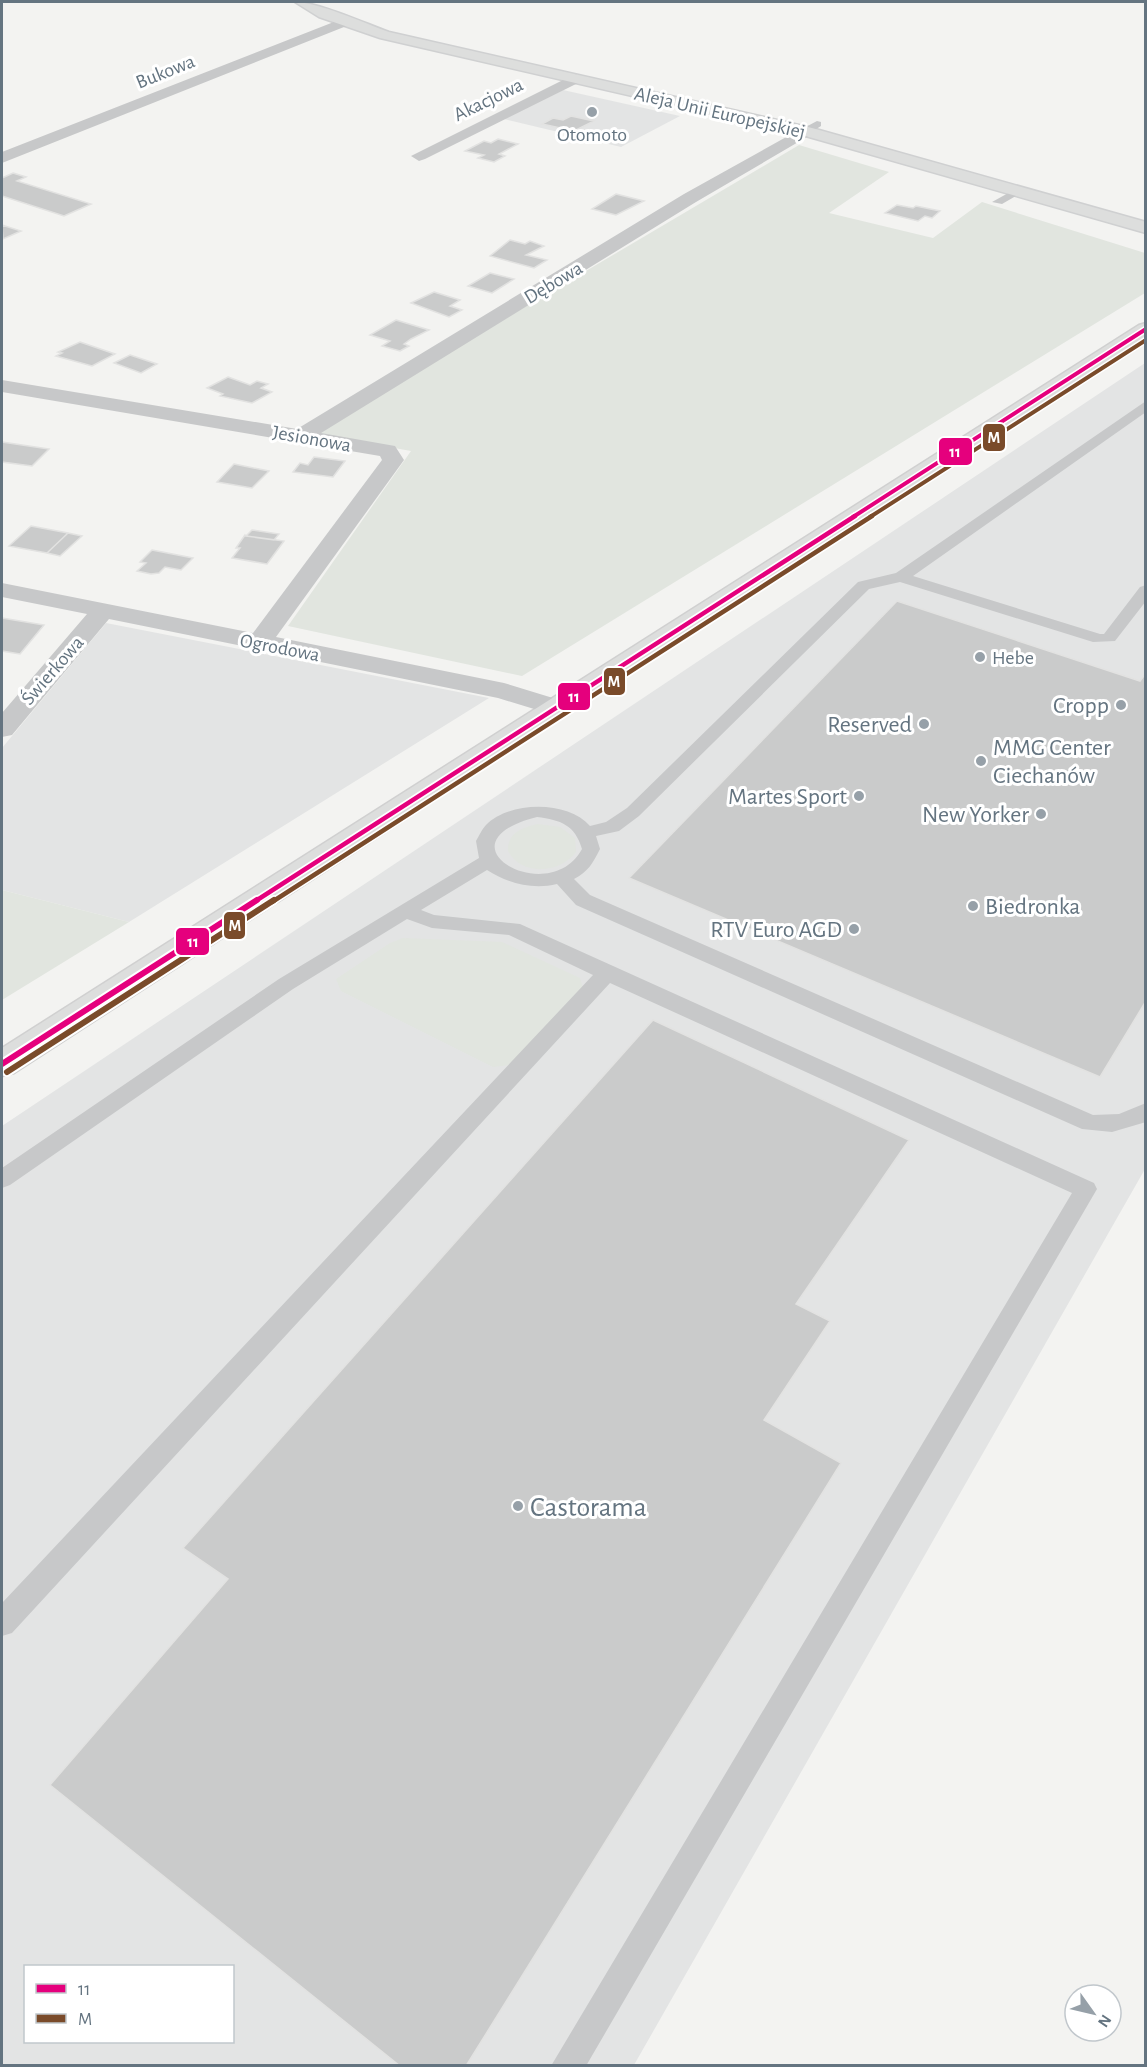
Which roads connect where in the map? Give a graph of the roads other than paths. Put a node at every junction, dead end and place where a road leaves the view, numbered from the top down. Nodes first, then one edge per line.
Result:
1 (301, 2) edge
2 (344, 22) junction
3 (575, 79) junction
4 (812, 128) junction
5 (419, 156) dead end
6 (2, 158) edge
7 (1016, 192) junction
8 (998, 202) dead end
9 (1143, 228) edge
10 (1146, 329) edge
11 (2, 386) edge
12 (1146, 405) edge
13 (301, 436) junction
14 (901, 577) junction
15 (2, 590) edge
16 (1146, 590) edge
17 (103, 611) junction
18 (259, 643) junction
19 (557, 708) junction
20 (2, 729) edge
21 (587, 832) junction
22 (488, 861) junction
23 (561, 877) junction
24 (406, 912) junction
25 (607, 973) junction
26 (2, 1064) edge
27 (1146, 1111) edge
28 (2, 1179) edge
29 (2, 1623) edge
30 (567, 2066) edge

1 - 2 main road, Aleja Unii Europejskiej
2 - 3 main road, Aleja Unii Europejskiej
2 - 6 street, Bukowa
3 - 4 main road, Aleja Unii Europejskiej
3 - 5 street, Akacjowa
4 - 7 main road, Aleja Unii Europejskiej
4 - 13 street, Dębowa
7 - 8 lane
7 - 9 main road, Aleja Unii Europejskiej
10 - 19 main road
11 - 13 street, Jesionowa
12 - 14 lane
13 - 18 street, Jesionowa
14 - 16 lane
14 - 21 lane
15 - 17 street, Ogrodowa
17 - 18 street, Ogrodowa
17 - 20 street, Świerkowa
18 - 19 street, Ogrodowa
19 - 26 main road
21 - 22 lane
21 - 23 lane
22 - 23 lane
22 - 24 lane
23 - 27 lane
24 - 25 lane
24 - 28 lane
25 - 29 lane
25 - 30 lane

